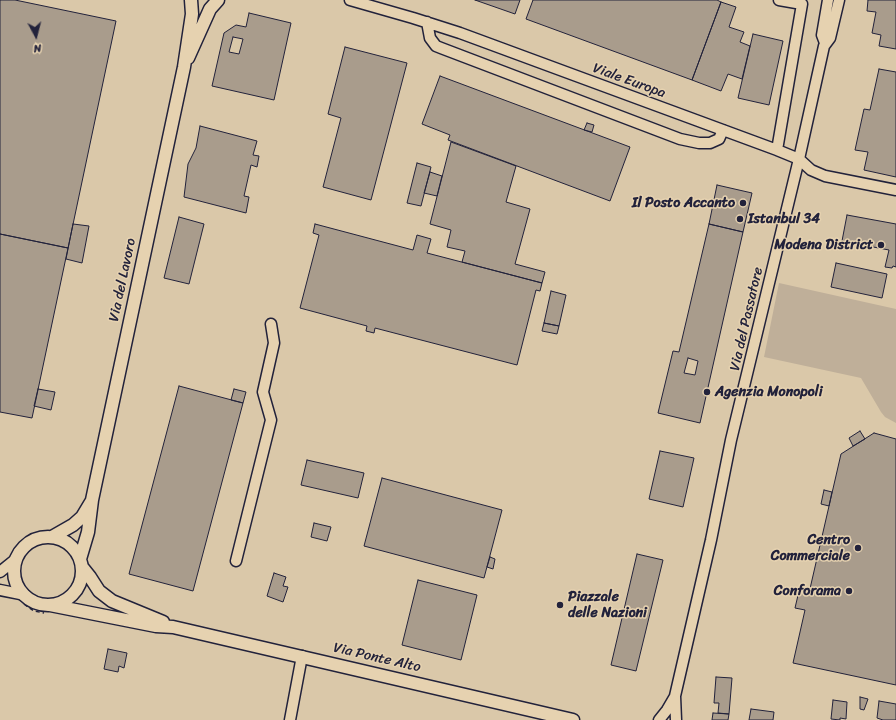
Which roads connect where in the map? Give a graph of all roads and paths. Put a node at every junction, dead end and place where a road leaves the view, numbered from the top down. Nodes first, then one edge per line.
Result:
1 (191, 0) edge
2 (205, 0) edge
3 (219, 0) edge
4 (350, 0) edge
5 (779, 0) edge
6 (828, 0) edge
7 (839, 0) edge
8 (428, 22) junction
9 (825, 43) junction
10 (184, 67) junction
11 (723, 130) junction
12 (777, 150) junction
13 (799, 159) junction
14 (896, 190) edge
15 (271, 324) dead end
16 (92, 500) junction
17 (52, 537) junction
18 (16, 559) junction
19 (236, 561) dead end
20 (81, 563) junction
21 (0, 572) edge
22 (0, 590) edge
23 (25, 595) junction
24 (50, 604) junction
25 (173, 627) junction
26 (302, 656) junction
27 (675, 696) junction
28 (290, 720) edge
29 (573, 720) edge
30 (659, 720) edge
31 (676, 720) edge

1 - 10 main road, Via del Lavoro
2 - 3 main road, Via del Lavoro
3 - 10 main road, Via del Lavoro
4 - 8 street, Viale Europa
5 - 12 street
6 - 9 street, Via del Passatore
7 - 9 street, Via del Passatore
8 - 11 street, Viale Europa
8 - 11 street
9 - 13 street, Via del Passatore
10 - 16 main road, Via del Lavoro
11 - 12 street, Viale Europa
12 - 13 street, Viale Europa
13 - 14 street, Viale Europa
13 - 27 street, Via del Passatore
15 - 19 street
16 - 17 main road, Via del Lavoro
16 - 20 main road, Via del Lavoro
17 - 18 main road, Via del Lavoro
17 - 20 main road
18 - 21 street
18 - 23 main road
20 - 24 main road, Via del Lavoro
20 - 25 main road, Via Ponte Alto
22 - 23 street
23 - 24 main road
24 - 25 main road, Via Ponte Alto
25 - 26 main road, Via Ponte Alto
26 - 28 street
26 - 29 main road, Via Ponte Alto
27 - 30 street, Via del Passatore
27 - 31 street, Via del Passatore

